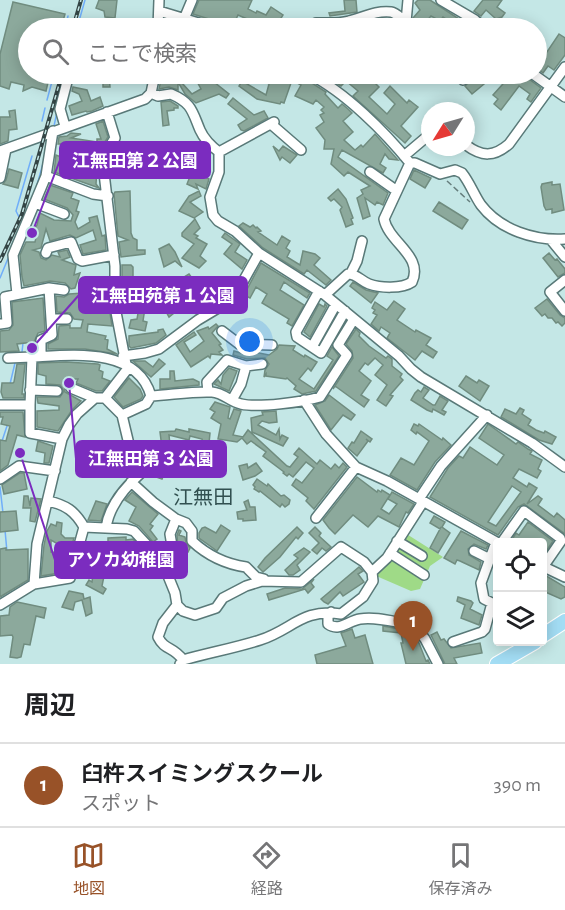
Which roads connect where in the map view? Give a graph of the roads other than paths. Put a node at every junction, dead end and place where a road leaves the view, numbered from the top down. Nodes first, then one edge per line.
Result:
1 (159, 0) edge
2 (192, 0) edge
3 (408, 0) edge
4 (441, 0) edge
5 (159, 11) junction
6 (159, 18) edge
7 (181, 18) edge
8 (184, 18) edge
9 (358, 18) edge
10 (400, 18) edge
11 (408, 18) edge
12 (472, 18) edge
13 (565, 67) edge
14 (66, 84) edge
15 (153, 84) edge
16 (323, 84) edge
17 (547, 84) edge
18 (551, 87) junction
19 (151, 93) junction
20 (565, 96) edge
21 (107, 112) junction
22 (65, 126) junction
23 (53, 131) junction
24 (421, 144) edge
25 (3, 150) edge
26 (301, 150) dead end
27 (475, 150) edge
28 (219, 152) junction
29 (407, 160) junction
30 (370, 172) dead end
31 (46, 176) junction
32 (0, 178) edge
33 (397, 191) junction
34 (108, 196) junction
35 (36, 203) junction
36 (63, 214) dead end
37 (565, 239) edge
38 (551, 240) junction
39 (362, 241) dead end
40 (46, 253) dead end
41 (259, 253) junction
42 (114, 255) junction
43 (565, 257) edge
44 (351, 273) junction
45 (565, 280) edge
46 (49, 288) junction
47 (64, 290) dead end
48 (322, 293) junction
49 (17, 294) junction
50 (336, 304) junction
51 (345, 311) junction
52 (565, 311) edge
53 (51, 319) junction
54 (67, 319) dead end
55 (354, 319) junction
56 (0, 324) edge
57 (222, 331) dead end
58 (234, 342) junction
59 (272, 345) dead end
60 (312, 347) junction
61 (37, 356) junction
62 (8, 358) dead end
63 (227, 360) junction
64 (126, 363) junction
65 (262, 364) dead end
66 (246, 366) junction
67 (71, 388) dead end
68 (30, 390) junction
69 (57, 391) dead end
70 (208, 392) junction
71 (151, 396) junction
72 (100, 398) junction
73 (232, 400) junction
74 (304, 400) junction
75 (0, 405) edge
76 (30, 405) junction
77 (122, 415) junction
78 (487, 415) junction
79 (62, 439) junction
80 (356, 467) junction
81 (565, 467) edge
82 (55, 471) junction
83 (0, 479) edge
84 (131, 482) junction
85 (421, 500) junction
86 (48, 501) junction
87 (316, 518) dead end
88 (176, 519) junction
89 (84, 527) junction
90 (106, 528) junction
91 (501, 538) edge
92 (493, 539) edge
93 (397, 541) junction
94 (474, 551) dead end
95 (155, 553) junction
96 (390, 553) junction
97 (493, 553) edge
98 (423, 556) dead end
99 (490, 559) junction
100 (547, 560) edge
101 (547, 568) edge
102 (372, 572) junction
103 (424, 575) dead end
104 (565, 577) edge
105 (264, 581) junction
106 (34, 584) junction
107 (0, 605) edge
108 (177, 605) junction
109 (330, 612) junction
110 (565, 621) edge
111 (547, 633) edge
112 (453, 642) dead end
113 (528, 646) edge
114 (182, 662) edge
115 (438, 664) edge
116 (497, 664) edge

1 - 5 street
2 - 8 street
3 - 11 street
4 - 12 street
5 - 6 street
5 - 7 street
9 - 10 street
13 - 18 street
14 - 22 street
15 - 19 street
16 - 29 street
17 - 18 street
18 - 20 street
18 - 27 street
19 - 21 street
19 - 28 street
21 - 22 street
21 - 34 street
22 - 23 street
23 - 25 street
23 - 31 street
24 - 29 street
25 - 32 street
26 - 28 street
28 - 41 street
29 - 33 street
29 - 38 street
30 - 33 street
31 - 34 street
31 - 35 street
33 - 44 street
34 - 42 street
35 - 36 street
35 - 49 street
37 - 38 street
38 - 43 street
39 - 44 street
40 - 42 street
41 - 48 street
41 - 64 street
42 - 64 street
44 - 48 street
45 - 52 street
46 - 47 street
46 - 49 street
46 - 53 street
48 - 50 street
48 - 60 street
49 - 56 street
50 - 51 street
50 - 60 street
51 - 55 street
51 - 60 street
53 - 54 street
53 - 61 street
55 - 74 street
55 - 78 street
57 - 58 street
58 - 59 street
58 - 63 street
61 - 62 street
61 - 64 street
61 - 68 street
63 - 66 street
63 - 70 street
64 - 71 street
64 - 72 street
65 - 66 street
66 - 73 street
67 - 72 street
68 - 69 street
68 - 76 street
70 - 71 street
70 - 73 street
71 - 77 street
72 - 77 street
72 - 79 street
73 - 74 street
74 - 80 street
75 - 76 street
76 - 79 street
77 - 84 street
78 - 81 street
78 - 85 street
79 - 82 street
80 - 85 street
80 - 87 street
82 - 83 street
82 - 86 street
84 - 88 street
84 - 90 street
85 - 92 street
85 - 93 street
86 - 89 street
86 - 106 street
88 - 95 street
88 - 105 street
89 - 90 street
89 - 106 street
90 - 95 street
91 - 100 street
93 - 96 street
93 - 98 street
94 - 99 street
95 - 108 street
96 - 102 street
96 - 103 street
97 - 99 street
99 - 112 street
101 - 104 street
102 - 105 street
102 - 109 street
105 - 108 street
106 - 107 street
108 - 114 street
109 - 114 street
109 - 115 street
110 - 111 highway
113 - 116 highway

